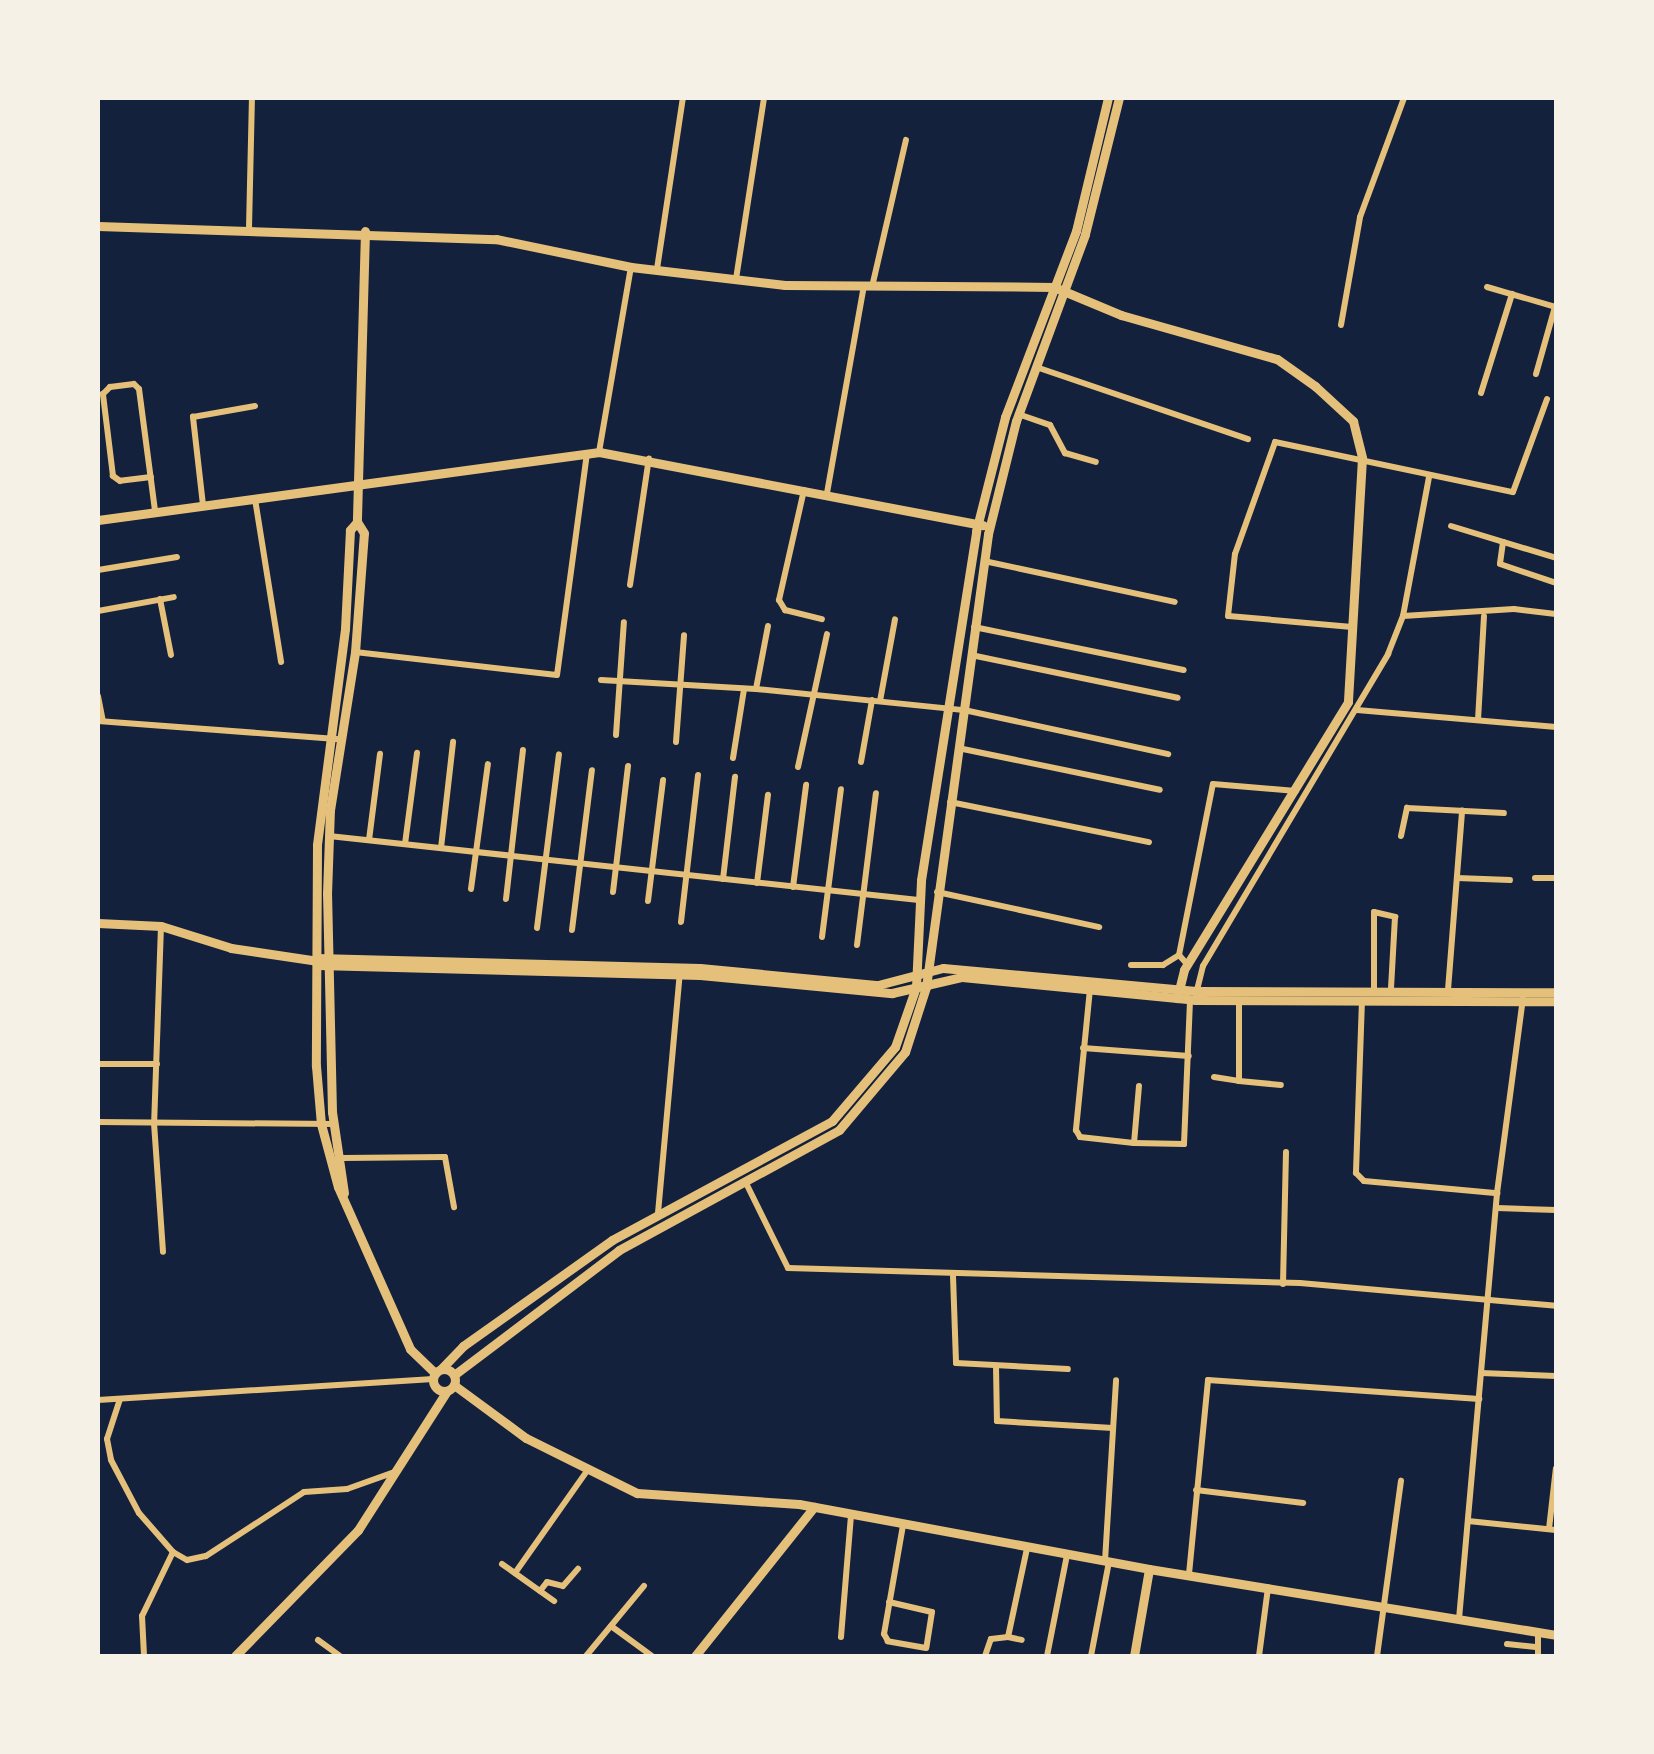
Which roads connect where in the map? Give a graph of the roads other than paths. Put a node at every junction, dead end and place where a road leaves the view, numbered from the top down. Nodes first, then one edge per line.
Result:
1 (252, 98) edge
2 (684, 98) edge
3 (764, 98) edge
4 (1108, 98) edge
5 (1120, 98) edge
6 (1404, 98) edge
7 (906, 140) dead end
8 (98, 226) edge
9 (249, 228) junction
10 (365, 231) junction
11 (632, 266) junction
12 (657, 269) junction
13 (736, 279) junction
14 (868, 287) junction
15 (1487, 287) dead end
16 (1059, 290) junction
17 (1512, 294) junction
18 (1556, 307) edge
19 (1341, 325) dead end
20 (1035, 367) junction
21 (1536, 374) dead end
22 (1481, 393) dead end
23 (1546, 399) dead end
24 (255, 406) dead end
25 (1018, 414) junction
26 (1248, 439) dead end
27 (600, 452) junction
28 (586, 454) junction
29 (649, 457) junction
30 (1362, 458) junction
31 (1096, 462) dead end
32 (1473, 476) dead end
33 (150, 477) junction
34 (1429, 477) junction
35 (358, 484) junction
36 (1472, 485) junction
37 (804, 489) junction
38 (827, 494) junction
39 (255, 498) junction
40 (203, 505) junction
41 (155, 512) junction
42 (98, 520) edge
43 (356, 522) junction
44 (978, 524) junction
45 (990, 526) junction
46 (1451, 526) dead end
47 (1504, 542) junction
48 (177, 557) dead end
49 (1556, 558) edge
50 (984, 561) junction
51 (98, 570) edge
52 (1556, 583) edge
53 (630, 586) dead end
54 (174, 597) dead end
55 (160, 599) junction
56 (1176, 602) dead end
57 (98, 610) edge
58 (1556, 614) edge
59 (1402, 616) junction
60 (1484, 616) junction
61 (822, 619) dead end
62 (895, 619) dead end
63 (624, 622) dead end
64 (768, 626) dead end
65 (973, 627) junction
66 (1352, 627) junction
67 (684, 634) dead end
68 (827, 634) dead end
69 (355, 652) junction
70 (171, 655) dead end
71 (970, 655) junction
72 (281, 662) dead end
73 (1184, 670) dead end
74 (601, 680) dead end
75 (619, 682) junction
76 (680, 688) junction
77 (744, 689) junction
78 (756, 689) junction
79 (816, 695) junction
80 (98, 696) edge
81 (1178, 698) dead end
82 (876, 701) junction
83 (948, 708) junction
84 (964, 710) junction
85 (1357, 710) junction
86 (1478, 720) junction
87 (100, 721) edge
88 (1556, 726) edge
89 (616, 735) dead end
90 (334, 738) junction
91 (453, 742) dead end
92 (676, 742) dead end
93 (958, 748) junction
94 (524, 750) dead end
95 (380, 754) dead end
96 (416, 754) dead end
97 (560, 754) dead end
98 (1168, 754) dead end
99 (734, 758) dead end
100 (861, 762) dead end
101 (488, 764) dead end
102 (628, 766) dead end
103 (798, 767) dead end
104 (592, 770) dead end
105 (698, 776) dead end
106 (735, 776) dead end
107 (663, 780) dead end
108 (806, 785) dead end
109 (841, 789) dead end
110 (1160, 790) dead end
111 (1296, 791) junction
112 (876, 793) dead end
113 (768, 794) dead end
114 (948, 802) junction
115 (1462, 811) junction
116 (1504, 813) dead end
117 (328, 836) junction
118 (1401, 836) dead end
119 (370, 840) junction
120 (1149, 842) dead end
121 (405, 844) junction
122 (441, 848) junction
123 (476, 852) junction
124 (510, 856) junction
125 (546, 860) junction
126 (580, 864) junction
127 (616, 868) junction
128 (652, 871) junction
129 (687, 875) junction
130 (1457, 878) junction
131 (1535, 878) dead end
132 (1556, 878) edge
133 (723, 879) junction
134 (1510, 880) dead end
135 (757, 883) junction
136 (794, 886) junction
137 (471, 889) dead end
138 (829, 890) junction
139 (613, 892) dead end
140 (936, 892) junction
141 (863, 894) junction
142 (506, 899) dead end
143 (648, 900) dead end
144 (919, 900) junction
145 (681, 922) dead end
146 (98, 923) edge
147 (162, 926) junction
148 (1099, 927) dead end
149 (536, 928) dead end
150 (572, 930) dead end
151 (822, 937) dead end
152 (857, 945) dead end
153 (1179, 954) junction
154 (321, 961) junction
155 (1188, 964) junction
156 (1132, 965) dead end
157 (680, 971) junction
158 (926, 972) junction
159 (914, 975) junction
160 (921, 987) junction
161 (1090, 988) junction
162 (1374, 989) junction
163 (1392, 989) junction
164 (1448, 990) junction
165 (1556, 992) edge
166 (1177, 994) junction
167 (1523, 995) junction
168 (1194, 997) junction
169 (1362, 999) junction
170 (1239, 1000) junction
171 (1556, 1001) edge
172 (1083, 1048) junction
173 (1189, 1056) junction
174 (98, 1064) edge
175 (157, 1064) junction
176 (1214, 1077) dead end
177 (1239, 1081) junction
178 (1281, 1084) dead end
179 (1139, 1086) dead end
180 (98, 1122) edge
181 (154, 1124) junction
182 (321, 1124) junction
183 (334, 1124) junction
184 (1134, 1143) junction
185 (1286, 1152) dead end
186 (342, 1158) junction
187 (744, 1180) junction
188 (1498, 1192) junction
189 (344, 1193) junction
190 (454, 1208) dead end
191 (1497, 1208) junction
192 (1556, 1210) edge
193 (658, 1213) junction
194 (163, 1252) dead end
195 (954, 1276) junction
196 (1284, 1284) junction
197 (1488, 1304) junction
198 (1556, 1306) edge
199 (996, 1366) junction
200 (1068, 1369) dead end
201 (1482, 1373) junction
202 (436, 1374) junction
203 (1556, 1376) edge
204 (1116, 1380) dead end
205 (452, 1384) junction
206 (120, 1398) junction
207 (1479, 1399) junction
208 (98, 1400) edge
209 (1113, 1428) junction
210 (107, 1440) junction
211 (98, 1449) edge
212 (1556, 1468) edge
213 (398, 1469) junction
214 (587, 1471) junction
215 (1400, 1481) dead end
216 (1196, 1490) junction
217 (1303, 1503) dead end
218 (814, 1507) junction
219 (851, 1515) junction
220 (1468, 1521) junction
221 (904, 1526) junction
222 (1553, 1529) edge
223 (1027, 1548) junction
224 (174, 1552) junction
225 (1067, 1555) junction
226 (1107, 1562) junction
227 (502, 1564) dead end
228 (578, 1569) dead end
229 (1149, 1570) junction
230 (516, 1573) junction
231 (1189, 1574) junction
232 (1268, 1585) junction
233 (644, 1586) dead end
234 (540, 1591) junction
235 (554, 1601) dead end
236 (890, 1602) junction
237 (1385, 1603) junction
238 (1459, 1619) junction
239 (611, 1626) junction
240 (1538, 1633) junction
241 (1556, 1635) edge
242 (841, 1637) dead end
243 (1008, 1637) junction
244 (318, 1640) dead end
245 (1022, 1640) dead end
246 (1507, 1644) dead end
247 (1538, 1652) edge
248 (144, 1656) edge
249 (234, 1656) edge
250 (340, 1656) edge
251 (586, 1656) edge
252 (652, 1656) edge
253 (695, 1656) edge
254 (984, 1656) edge
255 (1047, 1656) edge
256 (1092, 1656) edge
257 (1134, 1656) edge
258 (1259, 1656) edge
259 (1377, 1656) edge

1 - 9 street
2 - 12 street
3 - 13 street
4 - 16 street
5 - 16 street
6 - 19 street
7 - 14 street
8 - 9 street
9 - 10 street
10 - 11 street
10 - 35 street
11 - 12 street
11 - 27 street
12 - 13 street
13 - 14 street
14 - 16 street
14 - 38 street
15 - 17 street
16 - 20 street
16 - 30 street
16 - 44 street
17 - 18 street
17 - 22 street
18 - 21 street
20 - 25 street
20 - 26 street
23 - 36 street
24 - 40 street
25 - 31 street
25 - 45 street
27 - 28 street
27 - 29 street
28 - 35 street
28 - 69 street
29 - 37 street
29 - 53 street
30 - 34 street
30 - 66 street
30 - 66 street
32 - 36 street
33 - 33 street
33 - 41 street
34 - 36 street
34 - 59 street
35 - 39 street
35 - 43 street
37 - 38 street
37 - 61 street
38 - 44 street
39 - 40 street
39 - 72 street
40 - 41 street
41 - 42 street
43 - 69 street
43 - 90 street
44 - 45 street
44 - 83 street
45 - 50 street
46 - 47 street
47 - 49 street
47 - 52 street
48 - 51 street
50 - 56 street
50 - 65 street
54 - 55 street
55 - 57 street
55 - 70 street
58 - 60 street
59 - 60 street
59 - 85 street
60 - 86 street
62 - 82 street
63 - 75 street
64 - 78 street
65 - 71 street
65 - 73 street
66 - 111 street
67 - 76 street
68 - 79 street
69 - 90 street
71 - 81 street
71 - 84 street
74 - 75 street
75 - 76 street
75 - 89 street
76 - 77 street
76 - 92 street
77 - 78 street
77 - 99 street
78 - 79 street
79 - 82 street
79 - 103 street
80 - 87 street
82 - 83 street
82 - 100 street
83 - 84 street
83 - 144 street
84 - 93 street
84 - 98 street
85 - 86 street
85 - 168 street
86 - 88 street
87 - 90 street
90 - 117 street
90 - 154 street
91 - 122 street
93 - 110 street
93 - 114 street
94 - 124 street
95 - 119 street
96 - 121 street
97 - 125 street
101 - 123 street
102 - 127 street
104 - 126 street
105 - 129 street
106 - 133 street
107 - 128 street
108 - 136 street
109 - 138 street
111 - 153 street
111 - 155 street
112 - 141 street
113 - 135 street
114 - 120 street
114 - 140 street
115 - 116 street
115 - 118 street
115 - 130 street
117 - 119 street
117 - 154 street
119 - 121 street
121 - 122 street
122 - 123 street
123 - 124 street
123 - 137 street
124 - 125 street
124 - 142 street
125 - 126 street
125 - 149 street
126 - 127 street
126 - 150 street
127 - 128 street
127 - 139 street
128 - 129 street
128 - 143 street
129 - 133 street
129 - 145 street
130 - 134 street
130 - 164 street
131 - 132 street
133 - 135 street
135 - 136 street
136 - 138 street
138 - 141 street
138 - 151 street
140 - 148 street
140 - 158 street
141 - 144 street
141 - 152 street
144 - 159 street
146 - 147 street
147 - 154 street
147 - 175 street
153 - 155 street
153 - 156 street
154 - 157 street
154 - 182 street
154 - 183 street
155 - 166 street
157 - 159 street
157 - 160 street
157 - 193 street
158 - 159 street
158 - 160 street
158 - 166 street
159 - 160 street
160 - 161 street
160 - 187 street
160 - 193 street
161 - 166 street
161 - 172 street
162 - 163 street
162 - 163 street
162 - 168 street
163 - 164 street
164 - 167 street
165 - 167 street
166 - 168 street
167 - 169 street
167 - 171 street
167 - 188 street
168 - 170 street
168 - 173 street
169 - 170 street
169 - 188 street
170 - 177 street
172 - 173 street
172 - 184 street
173 - 184 street
174 - 175 street
175 - 181 street
176 - 177 street
177 - 178 street
179 - 184 street
180 - 181 street
181 - 182 street
181 - 194 street
182 - 183 street
182 - 189 street
183 - 186 street
185 - 196 street
186 - 189 street
186 - 190 street
187 - 195 street
187 - 205 street
188 - 191 street
189 - 202 street
191 - 192 street
191 - 197 street
193 - 202 street
195 - 196 street
195 - 199 street
196 - 197 street
197 - 198 street
197 - 201 street
199 - 200 street
199 - 209 street
201 - 203 street
201 - 207 street
202 - 205 street
202 - 205 street
202 - 206 street
204 - 209 street
205 - 213 street
205 - 214 street
206 - 208 street
206 - 210 street
207 - 216 street
207 - 220 street
209 - 226 street
210 - 211 street
210 - 224 street
212 - 222 street
213 - 224 street
213 - 249 street
214 - 218 street
214 - 230 street
215 - 237 street
216 - 217 street
216 - 231 street
218 - 219 street
218 - 253 street
219 - 221 street
219 - 242 street
220 - 222 street
220 - 238 street
221 - 223 street
221 - 236 street
223 - 225 street
223 - 243 street
224 - 248 street
225 - 226 street
225 - 255 street
226 - 229 street
226 - 256 street
227 - 230 street
228 - 234 street
229 - 231 street
229 - 257 street
230 - 234 street
231 - 232 street
232 - 237 street
232 - 258 street
233 - 239 street
234 - 235 street
236 - 236 street
237 - 238 street
237 - 259 street
238 - 240 street
239 - 251 street
239 - 252 street
240 - 241 street
240 - 247 street
243 - 245 street
243 - 254 street
244 - 250 street
246 - 247 street

